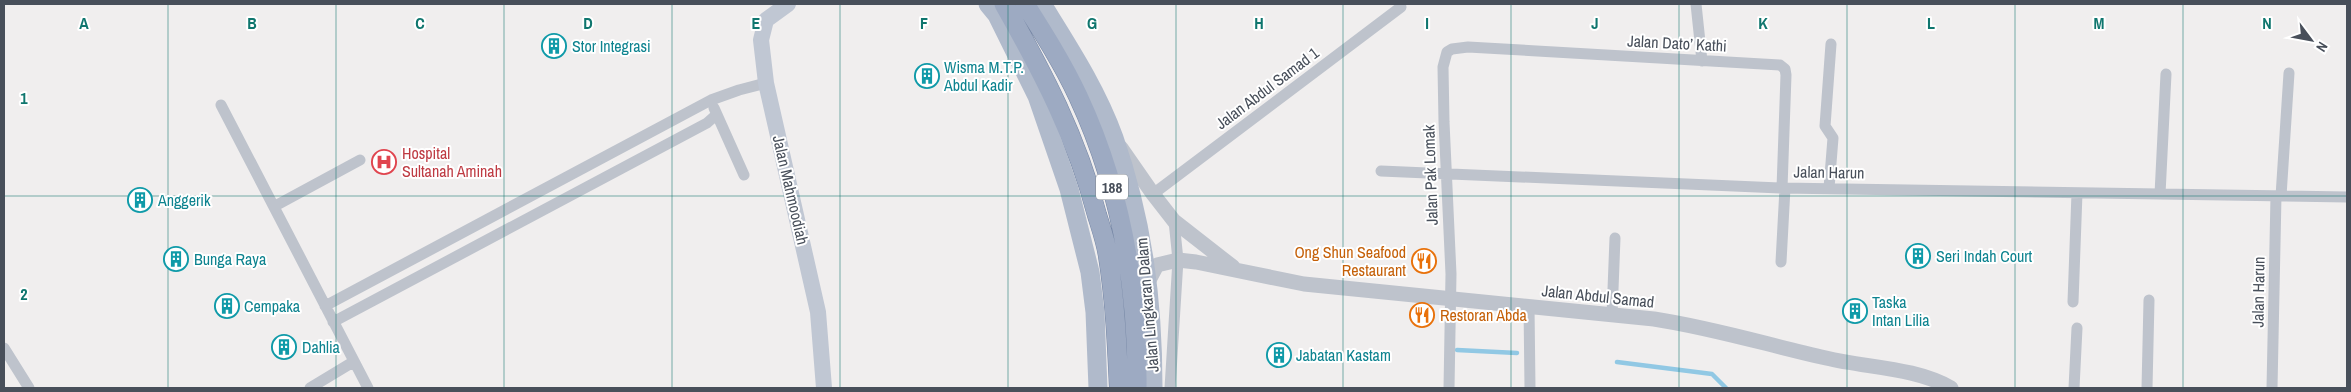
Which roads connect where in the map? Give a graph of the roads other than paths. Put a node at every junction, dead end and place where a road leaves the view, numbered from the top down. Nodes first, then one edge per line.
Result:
1 (788, 4) edge
2 (988, 4) edge
3 (1004, 4) edge
4 (1026, 4) edge
5 (1042, 4) edge
6 (1696, 4) edge
7 (1400, 7) dead end
8 (1831, 44) dead end
9 (1447, 52) joint
10 (1702, 61) junction
11 (2289, 73) dead end
12 (2166, 74) dead end
13 (766, 83) junction
14 (711, 100) junction
15 (221, 105) dead end
16 (716, 115) junction
17 (1114, 136) junction
18 (360, 160) dead end
19 (1381, 171) dead end
20 (1445, 172) junction
21 (744, 175) dead end
22 (1784, 188) junction
23 (1829, 188) junction
24 (2077, 192) junction
25 (1153, 194) junction
26 (2160, 194) junction
27 (2279, 196) junction
28 (2347, 197) edge
29 (275, 206) junction
30 (1174, 221) junction
31 (1615, 238) dead end
32 (1178, 260) junction
33 (1781, 262) dead end
34 (1236, 269) junction
35 (1148, 282) junction
36 (1450, 298) junction
37 (2149, 300) dead end
38 (2073, 302) dead end
39 (325, 306) junction
40 (1531, 306) junction
41 (1612, 315) junction
42 (333, 322) junction
43 (2077, 328) dead end
44 (4, 348) edge
45 (354, 362) junction
46 (29, 388) edge
47 (310, 388) edge
48 (368, 388) edge
49 (824, 388) edge
50 (1098, 388) edge
51 (1119, 388) edge
52 (1138, 388) edge
53 (1153, 388) edge
54 (1170, 388) edge
55 (1449, 388) edge
56 (1530, 388) edge
57 (1951, 388) edge
58 (2074, 388) edge
59 (2146, 388) edge
60 (2272, 388) edge

1 - 13 main road, Jalan Mahmoodiah
2 - 50 main road
3 - 51 highway, Jalan Lingkaran Dalam / 188
4 - 52 highway, Jalan Lingkaran Dalam / 188
5 - 17 main road, Jalan Lingkaran Dalam
6 - 10 street
7 - 25 street, Jalan Abdul Samad 1
8 - 23 street
9 - 10 street, Jalan Dato’ Kathi
9 - 20 street, Jalan Pak Lomak
10 - 22 street, Jalan Dato’ Kathi
11 - 27 street
12 - 26 street
13 - 14 street
13 - 49 main road, Jalan Mahmoodiah
14 - 16 street
14 - 39 street
15 - 29 street
16 - 21 street
16 - 42 street
17 - 25 street, Jalan Abdul Samad
17 - 35 main road, Jalan Lingkaran Dalam
18 - 29 street
19 - 20 street, Jalan Harun
20 - 22 street, Jalan Harun
20 - 36 street, Jalan Pak Lomak
22 - 23 street, Jalan Harun
22 - 33 street
23 - 24 street, Jalan Harun
24 - 26 street, Jalan Harun
24 - 38 street
25 - 30 street, Jalan Abdul Samad
26 - 27 street, Jalan Harun
27 - 28 street, Jalan Harun
27 - 60 street, Jalan Harun
29 - 39 street
30 - 32 street
30 - 34 street, Jalan Abdul Samad
31 - 41 street
32 - 34 street, Jalan Abdul Samad
32 - 35 street, Jalan Abdul Samad
32 - 54 street
34 - 36 street, Jalan Abdul Samad
35 - 53 main road, Jalan Lingkaran Dalam
36 - 40 street, Jalan Abdul Samad
36 - 55 street, Jalan Pak Lomak
37 - 59 street
39 - 42 street
40 - 41 street, Jalan Abdul Samad
40 - 56 street
41 - 57 street, Jalan Abdul Samad
42 - 45 street
43 - 58 street
44 - 46 street
45 - 47 street
45 - 48 street

